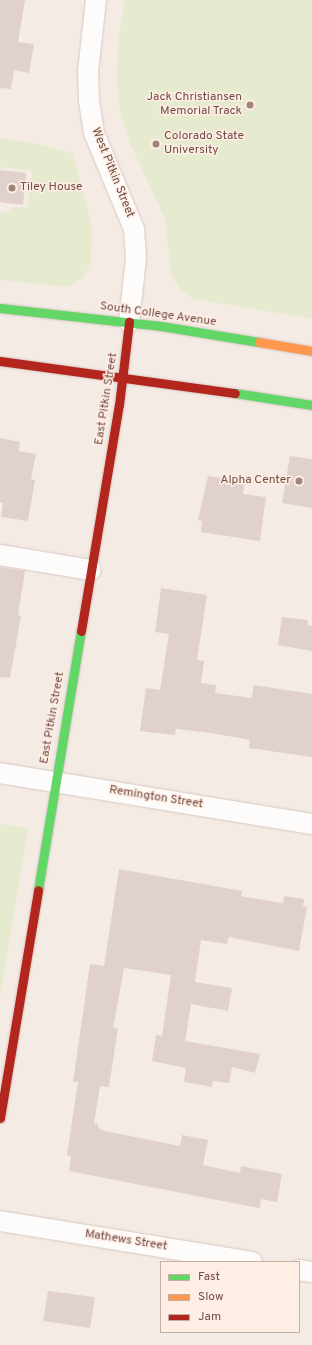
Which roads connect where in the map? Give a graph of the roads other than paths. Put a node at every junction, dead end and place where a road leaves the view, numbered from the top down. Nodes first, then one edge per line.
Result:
1 (96, 0) edge
2 (0, 308) edge
3 (129, 322) junction
4 (312, 351) edge
5 (0, 361) edge
6 (123, 376) junction
7 (312, 405) edge
8 (0, 556) edge
9 (91, 570) junction
10 (0, 772) edge
11 (55, 781) junction
12 (312, 824) edge
13 (0, 1118) edge
14 (0, 1221) edge
15 (246, 1261) edge
16 (300, 1270) edge
17 (312, 1272) edge

1 - 3 street, West Pitkin Street
2 - 3 main road, South College Avenue
3 - 4 main road, South College Avenue
3 - 6 main road, East Pitkin Street
5 - 6 main road
6 - 7 main road
6 - 9 main road, East Pitkin Street
8 - 9 street
9 - 11 main road, East Pitkin Street
10 - 11 street, Remington Street
11 - 12 street, Remington Street
11 - 13 main road, East Pitkin Street
14 - 15 street, Mathews Street
16 - 17 street

